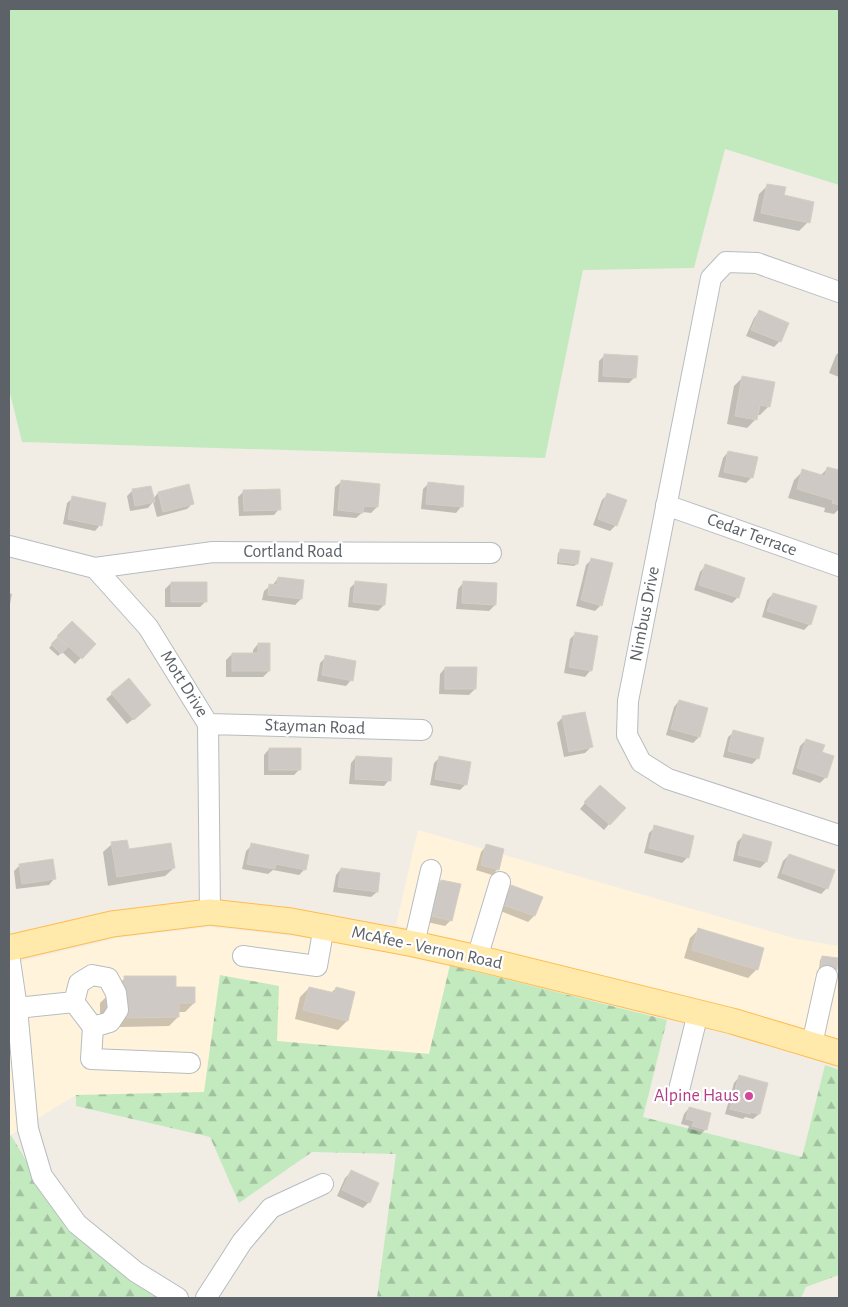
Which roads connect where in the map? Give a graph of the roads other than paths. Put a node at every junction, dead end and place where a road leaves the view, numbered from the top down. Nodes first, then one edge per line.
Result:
1 (839, 292) edge
2 (666, 505) junction
3 (9, 546) edge
4 (491, 552) dead end
5 (839, 566) edge
6 (96, 568) junction
7 (208, 724) junction
8 (422, 730) dead end
9 (839, 834) edge
10 (430, 870) dead end
11 (500, 882) dead end
12 (210, 912) junction
13 (324, 926) junction
14 (414, 944) junction
15 (9, 948) edge
16 (9, 954) edge
17 (243, 956) dead end
18 (477, 958) junction
19 (827, 976) dead end
20 (74, 1002) junction
21 (17, 1008) junction
22 (698, 1013) junction
23 (93, 1027) junction
24 (812, 1044) junction
25 (839, 1053) edge
26 (190, 1063) dead end
27 (679, 1090) dead end
28 (323, 1184) dead end
29 (178, 1298) edge
30 (206, 1298) edge

1 - 2 street, Nimbus Drive
2 - 5 street, Cedar Terrace
2 - 9 street, Nimbus Drive
3 - 6 street
4 - 6 street, Cortland Road
6 - 7 street, Mott Drive
7 - 8 street, Stayman Road
7 - 12 street, Mott Drive
10 - 14 street
11 - 18 street
12 - 13 main road, McAfee - Vernon Road
12 - 15 main road, McAfee - Vernon Road
13 - 14 main road, McAfee - Vernon Road
13 - 17 street
14 - 18 main road, McAfee - Vernon Road
16 - 21 street
18 - 22 main road, McAfee - Vernon Road
19 - 24 street
20 - 21 street
20 - 23 street
20 - 23 street
21 - 29 street
22 - 24 main road, McAfee - Vernon Road
22 - 27 street
23 - 26 street
24 - 25 main road, McAfee - Vernon Road
28 - 30 street

